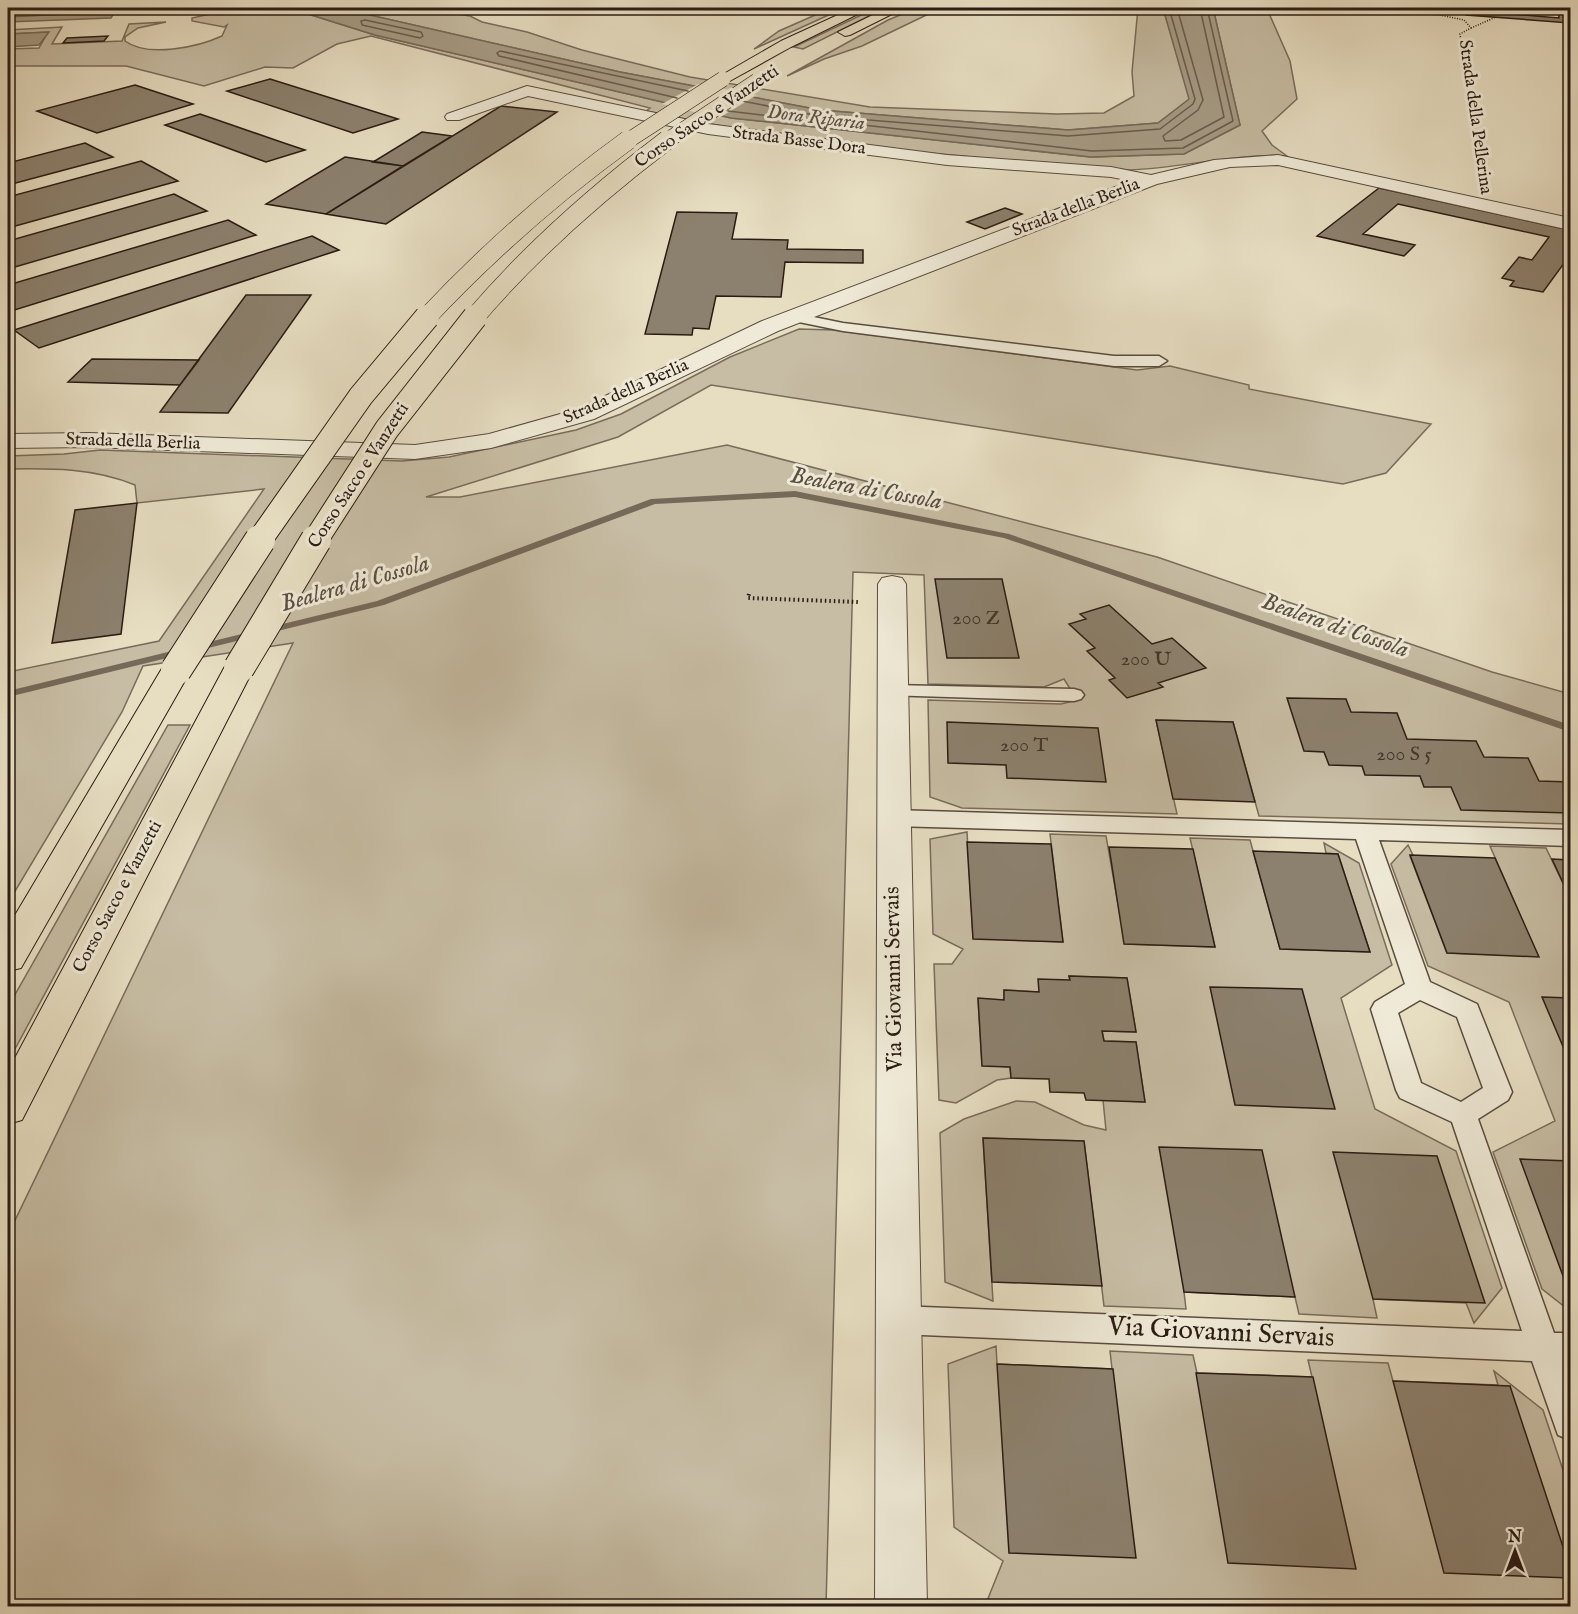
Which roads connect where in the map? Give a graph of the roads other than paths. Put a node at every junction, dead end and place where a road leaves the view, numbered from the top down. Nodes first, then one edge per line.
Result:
1 (863, 8) edge
2 (897, 8) edge
3 (831, 40) dead end
4 (762, 78) dead end
5 (453, 117) dead end
6 (1177, 172) joint
7 (1151, 180) junction
8 (1570, 224) edge
9 (794, 317) junction
10 (1159, 361) dead end
11 (10, 435) edge
12 (892, 593) road end
13 (892, 691) junction
14 (1074, 695) dead end
15 (893, 818) junction
16 (1365, 832) junction
17 (1570, 838) edge
18 (8, 958) edge
19 (1419, 988) junction
20 (8, 1108) edge
21 (1463, 1115) junction
22 (898, 1320) junction
23 (1557, 1348) edge
24 (1570, 1424) edge
25 (901, 1606) edge

1 - 18 main road, Corso Sacco e Vanzetti, bridge
2 - 3 main road
4 - 20 main road, Corso Sacco e Vanzetti, bridge
5 - 7 street, Strada Basse Dora
6 - 7 street, Strada della Berlia
6 - 8 street, Strada della Pellerina
7 - 9 street, Strada della Berlia
9 - 10 lane
9 - 11 street, Strada della Berlia
12 - 13 street, Via Giovanni Servais
13 - 14 lane
13 - 15 street, Via Giovanni Servais
15 - 16 lane
15 - 22 street, Via Giovanni Servais
16 - 17 lane
16 - 19 lane
19 - 21 lane
19 - 21 lane
21 - 23 lane
22 - 23 lane, Via Giovanni Servais
22 - 25 street, Via Giovanni Servais
23 - 24 lane

